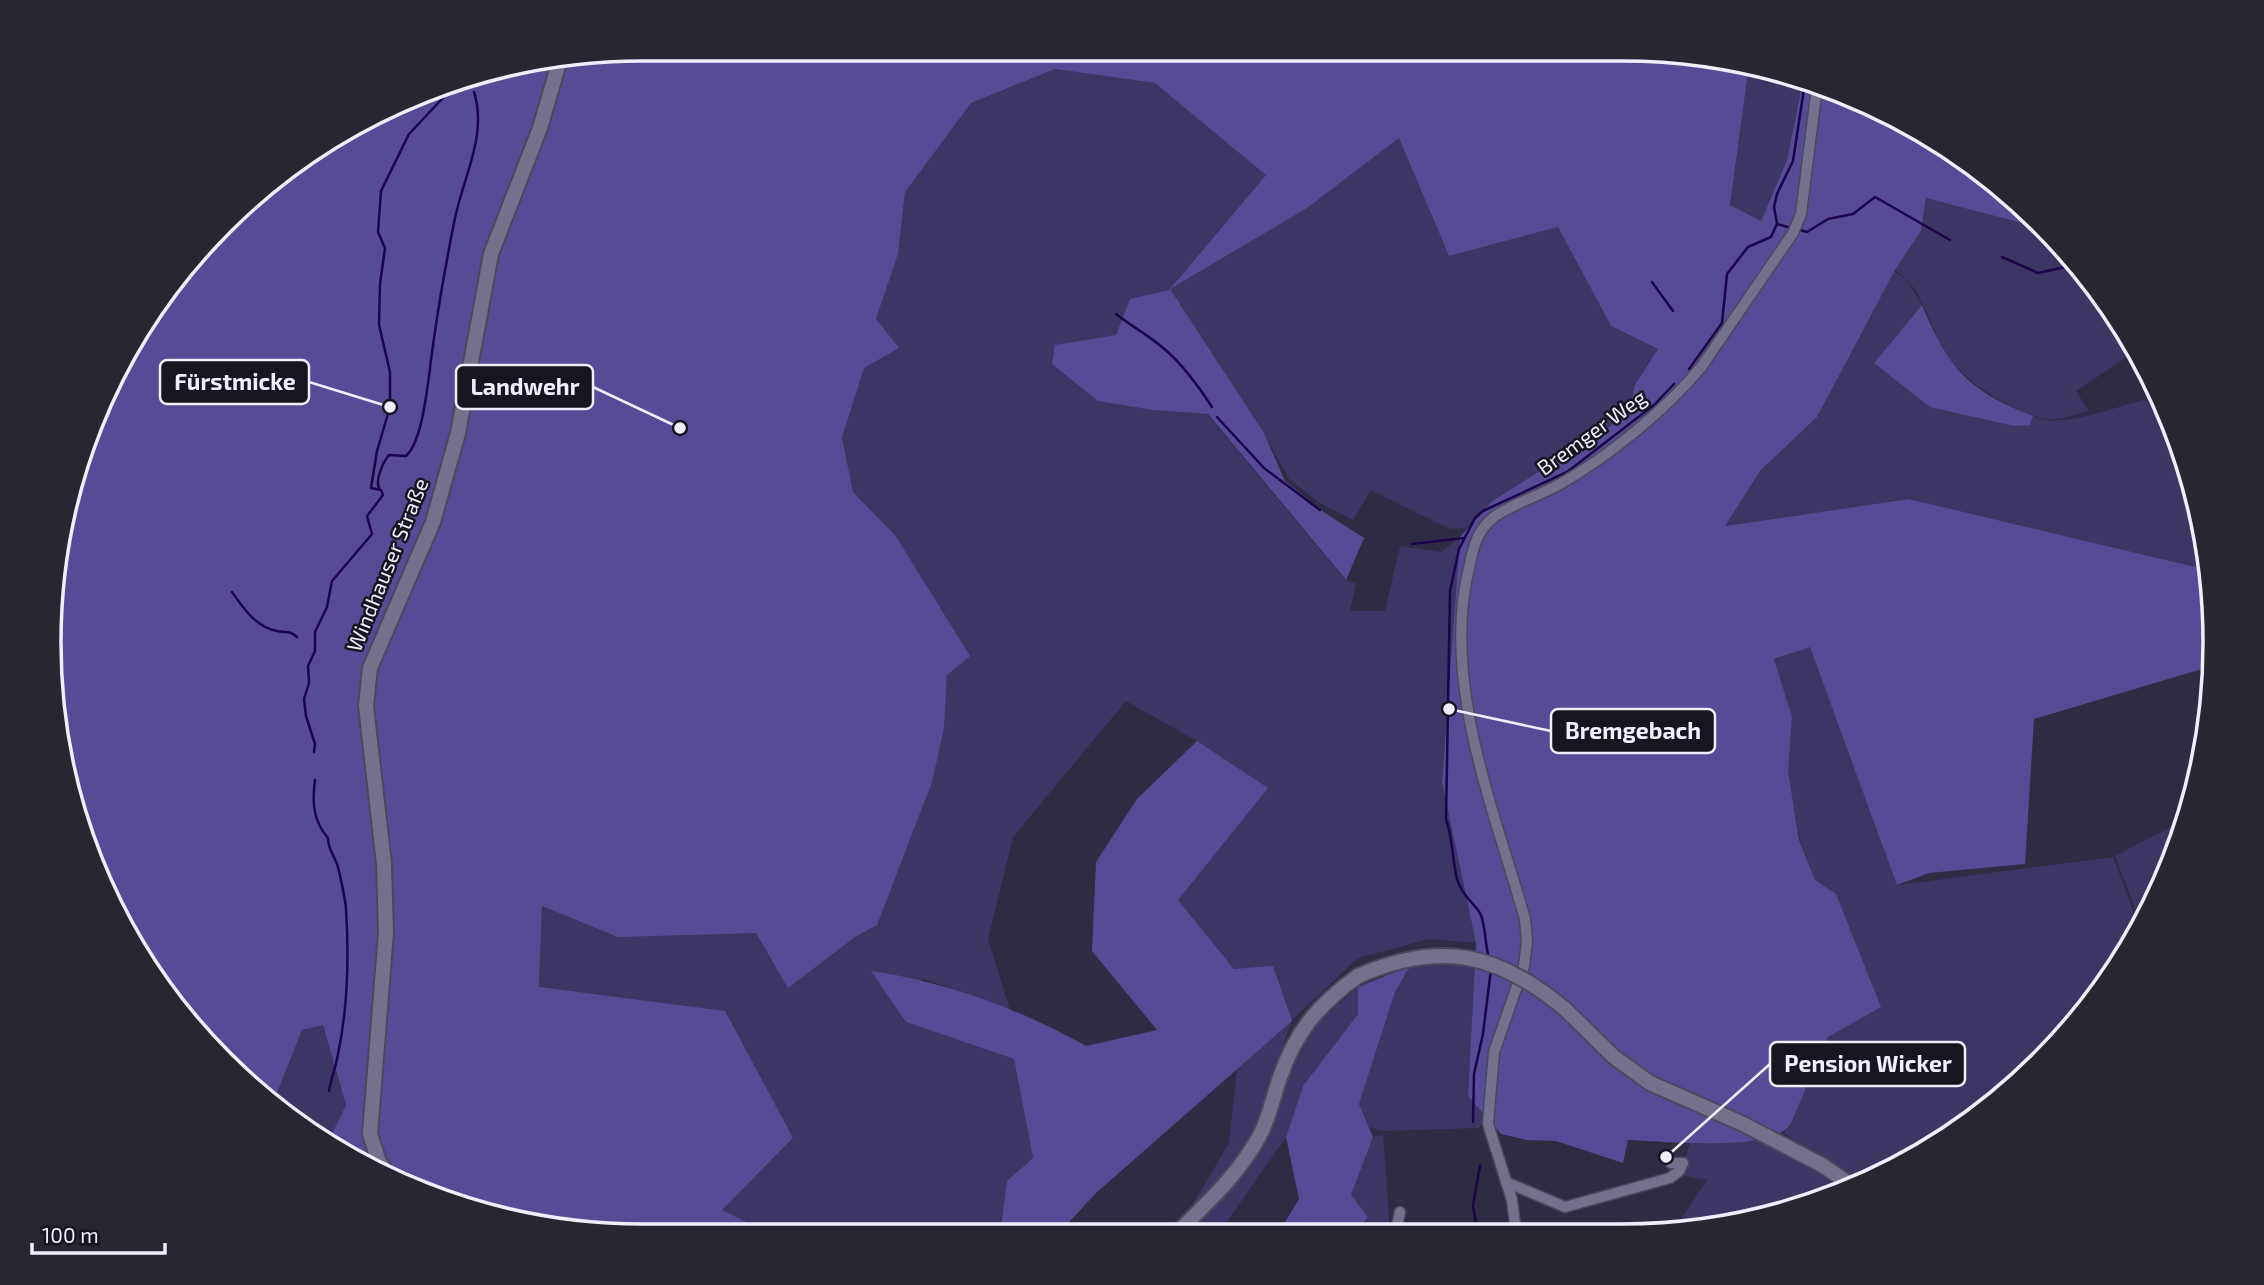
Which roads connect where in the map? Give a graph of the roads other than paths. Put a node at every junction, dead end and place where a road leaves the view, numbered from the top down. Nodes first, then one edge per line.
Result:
1 (558, 67) edge
2 (1816, 95) edge
3 (379, 1160) edge
4 (1671, 1163) dead end
5 (1844, 1180) edge
6 (1506, 1182) junction
7 (1400, 1212) dead end
8 (1186, 1224) edge
9 (1398, 1224) edge
10 (1515, 1224) edge

1 - 3 main road, Windhauser Straße
2 - 6 street, Bremger Weg
4 - 6 street
5 - 8 main road, bridge
6 - 10 street, Bremger Weg
7 - 9 street

